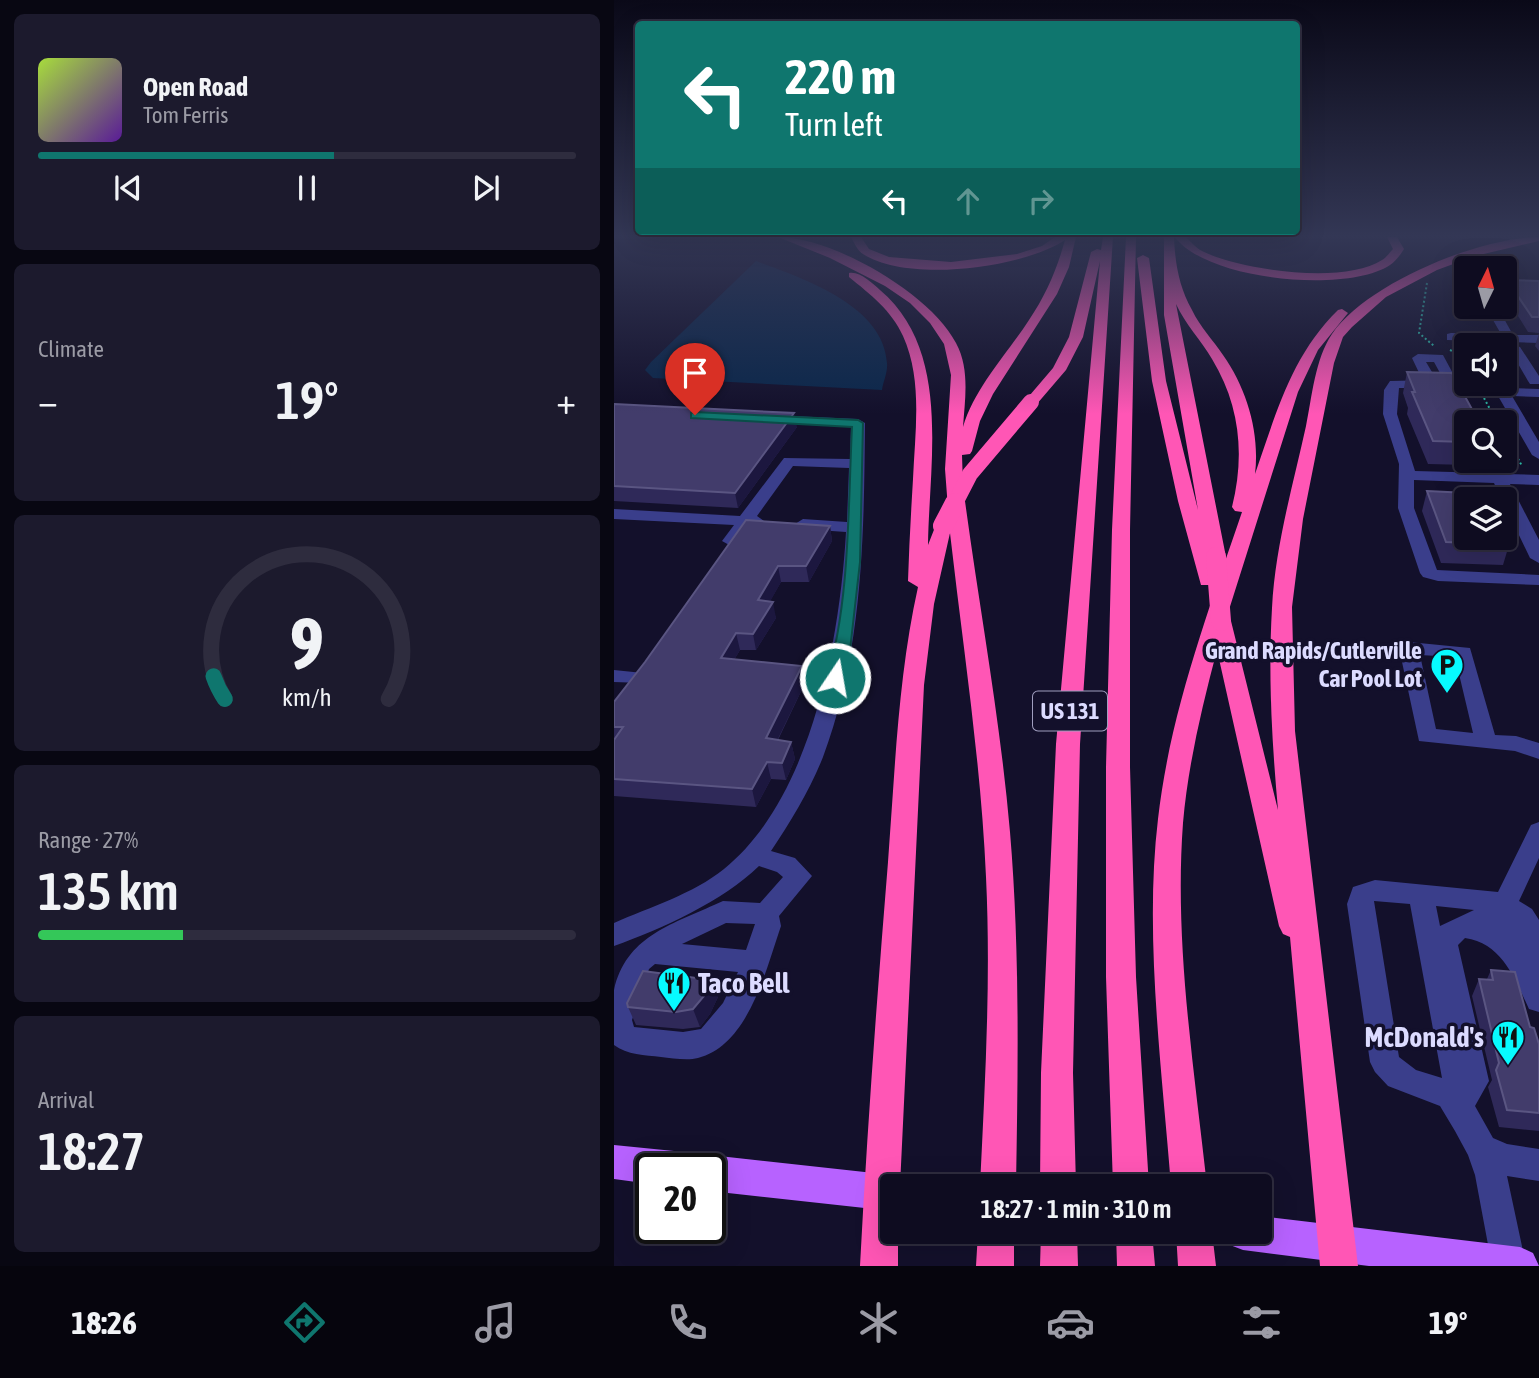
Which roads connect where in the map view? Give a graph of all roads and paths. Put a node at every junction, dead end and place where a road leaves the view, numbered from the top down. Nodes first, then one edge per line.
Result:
1 (878, 296) edge
2 (906, 296) edge
3 (1051, 296) edge
4 (1087, 296) edge
5 (1103, 296) edge
6 (1129, 296) edge
7 (1147, 296) edge
8 (1170, 296) edge
9 (1180, 296) edge
10 (1367, 296) edge
11 (1379, 296) edge
12 (1425, 296) edge
13 (1419, 333) dead end
14 (1517, 338) edge
15 (1539, 339) edge
16 (1517, 353) edge
17 (1450, 381) junction
18 (1454, 381) edge
19 (1517, 385) edge
20 (1537, 385) edge
21 (1506, 396) edge
22 (1464, 410) edge
23 (749, 418) edge
24 (1520, 423) junction
25 (1539, 424) edge
26 (1517, 453) edge
27 (1539, 455) edge
28 (857, 464) junction
29 (1496, 473) edge
30 (1407, 475) junction
31 (1499, 478) junction
32 (1533, 478) edge
33 (614, 514) edge
34 (745, 521) junction
35 (950, 524) junction
36 (854, 527) junction
37 (722, 555) edge
38 (1539, 558) edge
39 (1539, 580) edge
40 (1218, 623) junction
41 (614, 676) edge
42 (915, 681) junction
43 (621, 699) edge
44 (1486, 740) junction
45 (1539, 751) edge
46 (1539, 831) edge
47 (755, 855) junction
48 (1532, 860) edge
49 (1421, 894) junction
50 (1505, 904) junction
51 (766, 914) junction
52 (614, 936) edge
53 (650, 952) junction
54 (754, 962) junction
55 (1533, 965) edge
56 (1539, 1000) edge
57 (1311, 1010) junction
58 (1454, 1101) junction
59 (1482, 1149) junction
60 (614, 1162) edge
61 (635, 1164) edge
62 (1539, 1166) edge
63 (888, 1174) edge
64 (998, 1174) edge
65 (1058, 1174) edge
66 (1130, 1174) edge
67 (1188, 1174) edge
68 (726, 1175) edge
69 (880, 1192) edge
70 (1272, 1238) edge
71 (881, 1244) edge
72 (996, 1244) edge
73 (1058, 1244) edge
74 (1135, 1244) edge
75 (1195, 1244) edge
76 (1338, 1254) edge
77 (1460, 1263) edge
78 (1514, 1265) edge
79 (879, 1266) edge
80 (995, 1266) edge
81 (1059, 1266) edge
82 (1136, 1266) edge
83 (1197, 1266) edge

1 - 42 highway
2 - 35 highway
3 - 35 highway
4 - 35 highway, bridge
5 - 65 highway, US 131
6 - 66 highway, US 131
7 - 40 highway, bridge
8 - 40 highway, bridge
9 - 40 highway
10 - 40 highway
11 - 57 highway
12 - 13 path
14 - 15 street
16 - 20 street
17 - 18 street
17 - 22 street
17 - 30 street
19 - 20 street
21 - 24 street
23 - 28 street
24 - 25 street
24 - 27 street
26 - 32 path
28 - 34 street
28 - 36 street
29 - 31 street
30 - 31 street
30 - 39 street
31 - 32 street
31 - 38 street
33 - 34 street
34 - 36 street
34 - 37 street
35 - 42 highway
35 - 64 highway
36 - 47 street
40 - 57 highway
40 - 67 highway
41 - 43 street
42 - 63 highway
44 - 44 street
44 - 45 street
46 - 48 street
47 - 51 street
47 - 52 street
48 - 50 street
49 - 50 street
49 - 58 street
49 - 58 street
50 - 55 street
51 - 53 street
51 - 54 street
53 - 54 street
53 - 54 street
55 - 56 street
55 - 58 street
57 - 76 highway
58 - 59 street
59 - 62 lane
59 - 78 street
60 - 61 main road
68 - 69 main road
70 - 76 main road
71 - 79 highway
72 - 80 highway
73 - 81 highway
74 - 82 highway
75 - 83 highway
76 - 77 main road
77 - 78 main road

